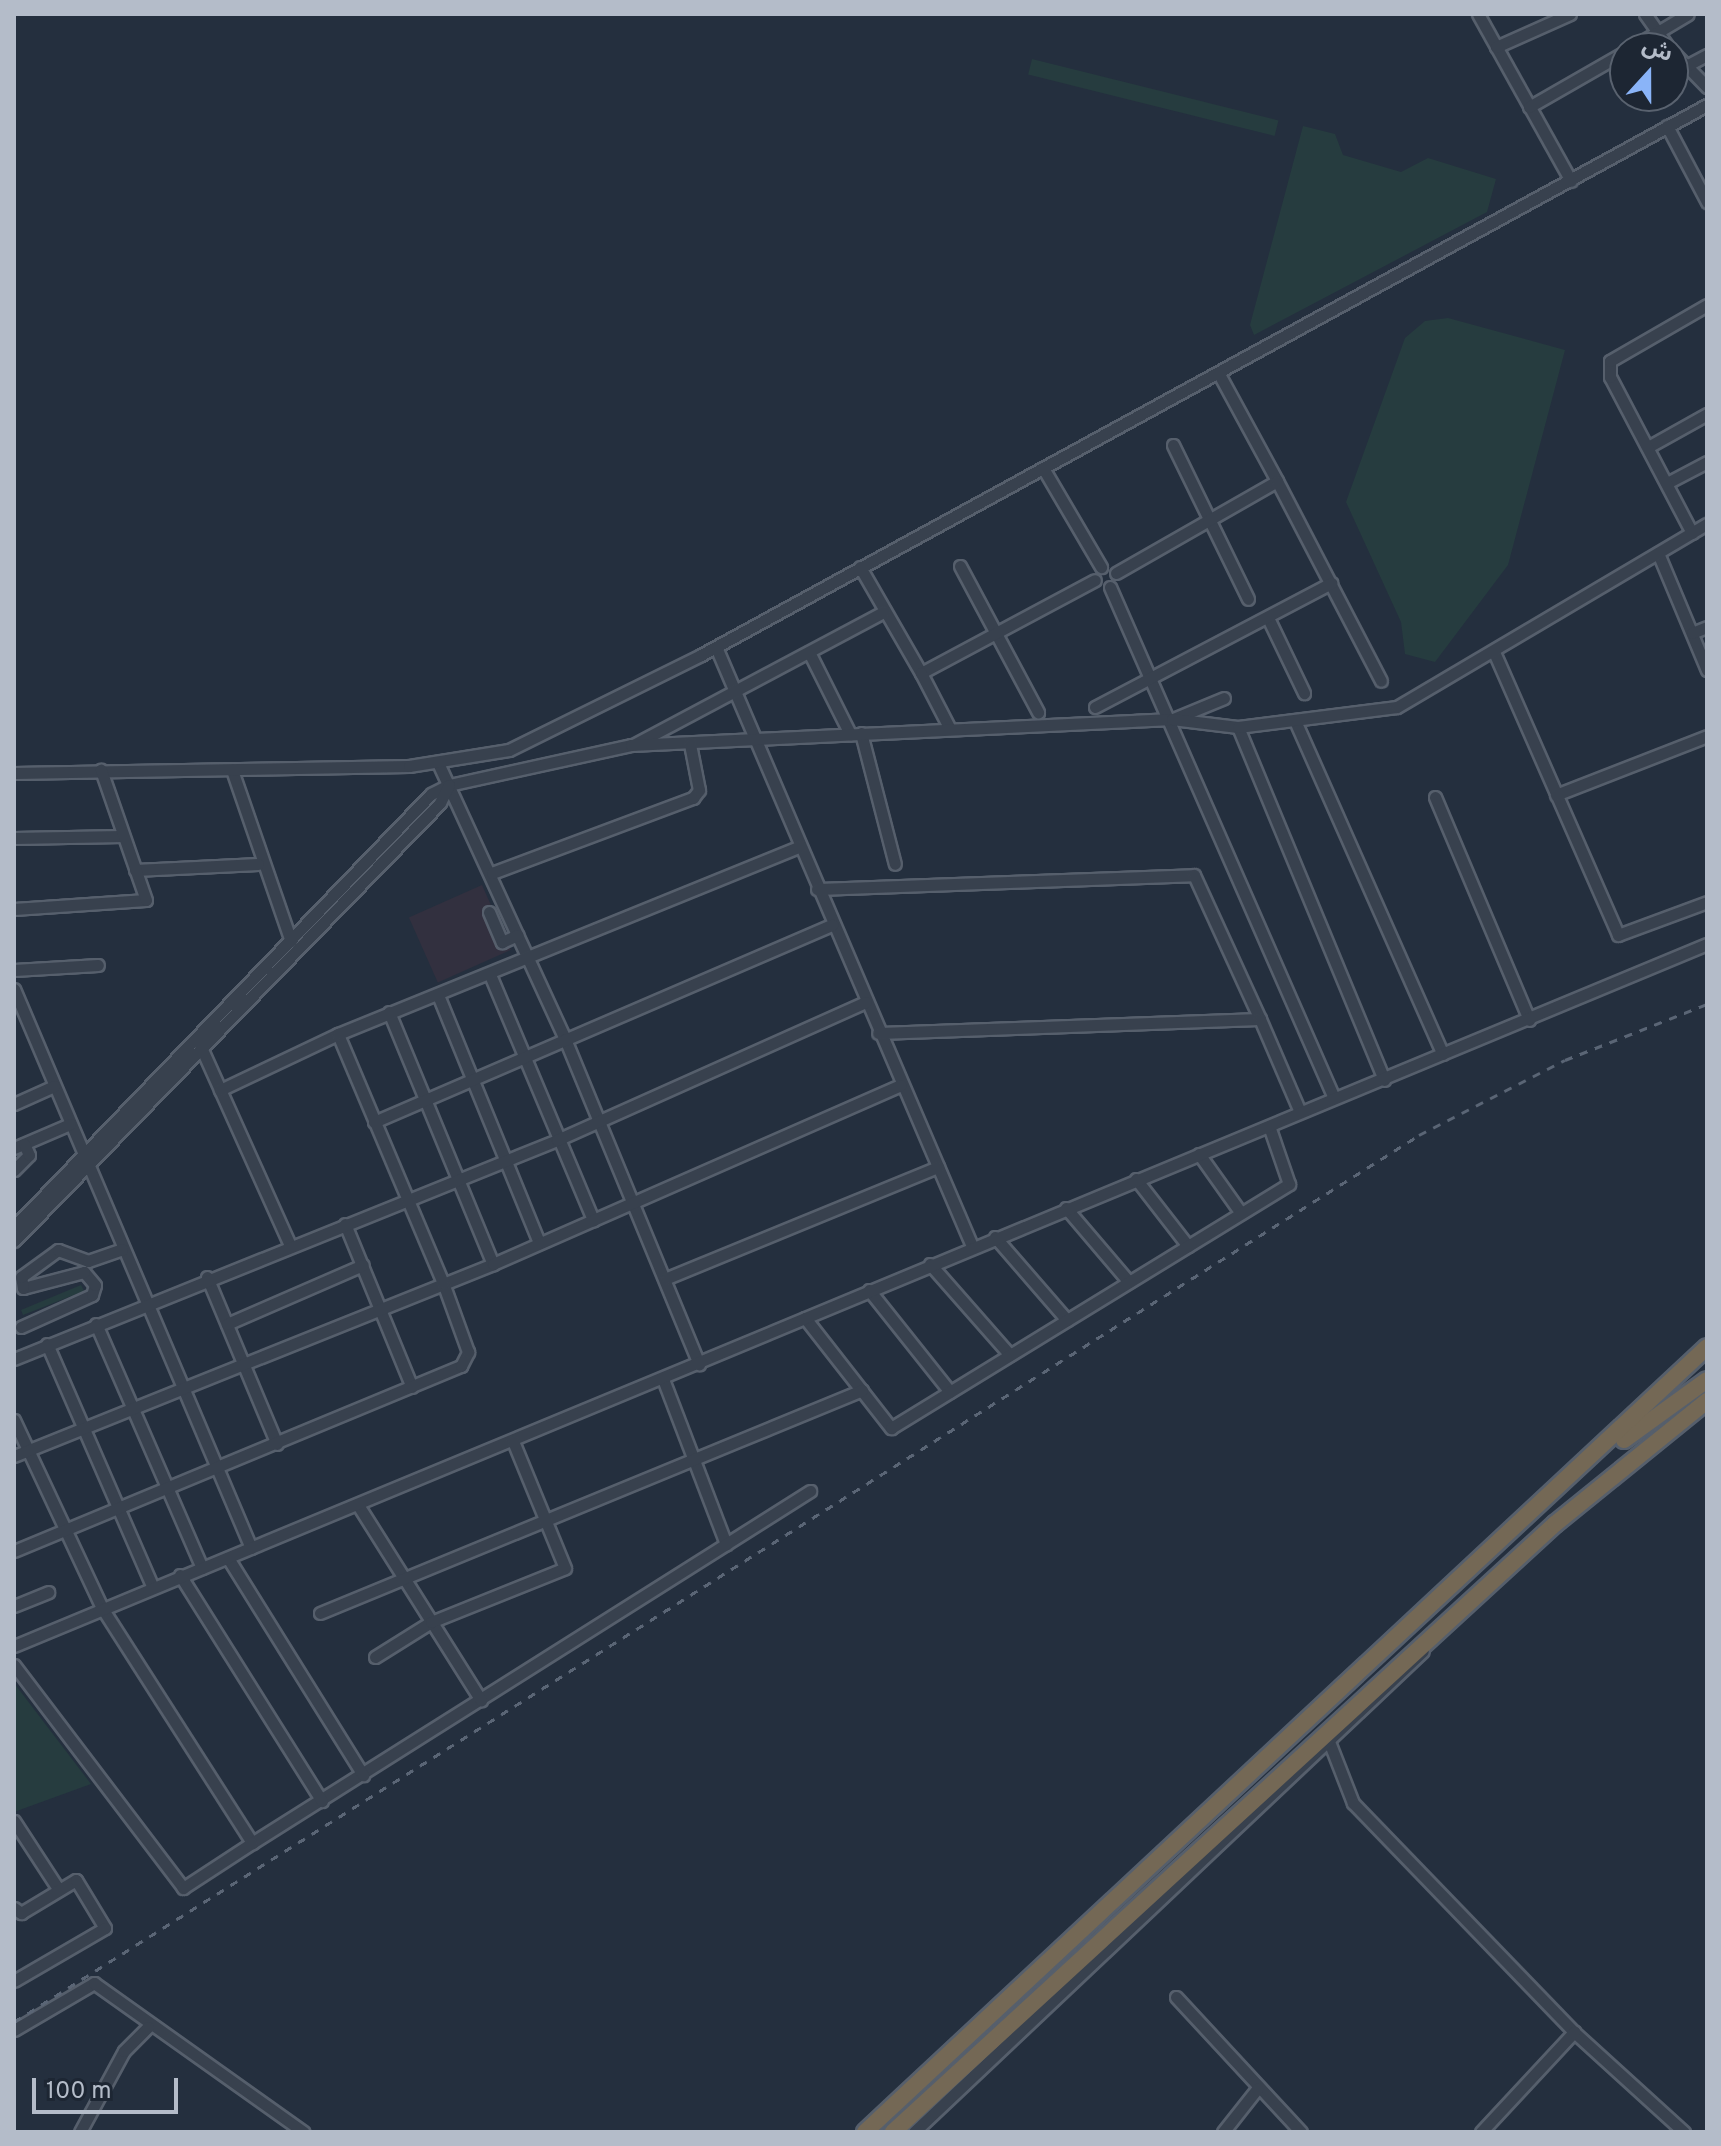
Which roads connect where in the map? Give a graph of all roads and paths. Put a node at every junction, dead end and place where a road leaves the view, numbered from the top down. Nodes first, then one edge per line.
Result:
1 (1478, 14) edge
2 (1570, 14) edge
3 (1645, 14) edge
4 (1688, 14) edge
5 (1655, 32) edge
6 (1659, 32) edge
7 (1496, 47) junction
8 (1707, 55) edge
9 (1609, 61) edge
10 (1689, 64) edge
11 (1689, 69) edge
12 (1707, 87) edge
13 (1707, 105) edge
14 (1529, 107) junction
15 (1667, 126) junction
16 (1571, 181) junction
17 (1707, 202) edge
18 (1707, 305) edge
19 (1219, 374) junction
20 (1707, 414) edge
21 (1173, 445) dead end
22 (1648, 447) junction
23 (1707, 462) edge
24 (1043, 468) junction
25 (1277, 481) junction
26 (1667, 483) junction
27 (1209, 521) junction
28 (1707, 524) edge
29 (1692, 533) junction
30 (1658, 553) junction
31 (960, 566) dead end
32 (860, 567) junction
33 (1101, 567) junction
34 (1116, 573) junction
35 (1095, 580) junction
36 (1331, 583) junction
37 (1110, 587) junction
38 (1248, 599) dead end
39 (885, 611) junction
40 (1270, 622) junction
41 (1707, 627) edge
42 (1692, 633) junction
43 (995, 634) junction
44 (716, 647) junction
45 (809, 652) junction
46 (1494, 652) junction
47 (1707, 670) edge
48 (921, 673) junction
49 (1154, 681) junction
50 (1381, 681) dead end
51 (736, 691) junction
52 (1304, 693) dead end
53 (1224, 698) dead end
54 (1095, 707) dead end
55 (1038, 712) dead end
56 (1172, 719) junction
57 (1296, 723) junction
58 (1238, 727) junction
59 (950, 729) junction
60 (855, 734) junction
61 (1707, 736) edge
62 (759, 740) junction
63 (690, 744) junction
64 (631, 745) junction
65 (439, 765) junction
66 (101, 770) junction
67 (232, 770) junction
68 (14, 773) edge
69 (449, 785) junction
70 (1556, 795) junction
71 (1435, 797) dead end
72 (122, 836) junction
73 (14, 838) edge
74 (800, 846) junction
75 (258, 864) junction
76 (895, 864) dead end
77 (135, 870) junction
78 (492, 873) junction
79 (817, 889) junction
80 (1707, 902) edge
81 (14, 909) edge
82 (489, 912) dead end
83 (832, 925) junction
84 (518, 935) junction
85 (291, 941) junction
86 (1707, 944) edge
87 (530, 959) junction
88 (98, 965) dead end
89 (14, 970) edge
90 (491, 977) junction
91 (14, 989) edge
92 (438, 995) junction
93 (865, 1002) junction
94 (389, 1012) junction
95 (1260, 1019) junction
96 (1529, 1020) junction
97 (878, 1033) junction
98 (338, 1034) junction
99 (565, 1039) junction
100 (200, 1042) junction
101 (1443, 1054) junction
102 (526, 1057) junction
103 (1384, 1080) junction
104 (474, 1081) junction
105 (900, 1085) junction
106 (54, 1086) junction
107 (220, 1090) junction
108 (1334, 1098) junction
109 (429, 1100) junction
110 (14, 1104) edge
111 (1300, 1112) junction
112 (374, 1122) junction
113 (597, 1122) junction
114 (70, 1124) junction
115 (1269, 1126) junction
116 (557, 1140) junction
117 (19, 1146) edge
118 (1199, 1154) junction
119 (509, 1159) junction
120 (85, 1160) junction
121 (938, 1167) junction
122 (14, 1170) edge
123 (1136, 1179) junction
124 (459, 1180) junction
125 (408, 1201) junction
126 (630, 1203) junction
127 (1066, 1208) junction
128 (1241, 1213) junction
129 (593, 1220) junction
130 (345, 1224) junction
131 (14, 1227) edge
132 (995, 1237) junction
133 (14, 1241) edge
134 (539, 1243) junction
135 (290, 1245) junction
136 (972, 1246) junction
137 (1188, 1246) junction
138 (122, 1249) junction
139 (493, 1264) junction
140 (930, 1264) junction
141 (363, 1265) junction
142 (86, 1266) junction
143 (207, 1277) junction
144 (667, 1278) junction
145 (1129, 1282) junction
146 (443, 1283) junction
147 (869, 1290) junction
148 (144, 1303) junction
149 (381, 1308) junction
150 (805, 1318) junction
151 (1067, 1320) junction
152 (96, 1324) junction
153 (227, 1324) junction
154 (21, 1327) dead end
155 (47, 1344) junction
156 (1707, 1347) edge
157 (1010, 1355) junction
158 (14, 1359) edge
159 (242, 1364) junction
160 (699, 1364) junction
161 (663, 1379) junction
162 (1707, 1380) edge
163 (412, 1387) junction
164 (179, 1389) junction
165 (862, 1390) junction
166 (950, 1392) junction
167 (1707, 1401) edge
168 (131, 1408) junction
169 (1707, 1410) edge
170 (14, 1420) edge
171 (84, 1428) junction
172 (1662, 1437) junction
173 (513, 1441) junction
174 (277, 1444) junction
175 (27, 1451) junction
176 (14, 1456) edge
177 (693, 1460) junction
178 (215, 1468) junction
179 (1584, 1470) junction
180 (167, 1489) junction
181 (810, 1491) dead end
182 (358, 1505) junction
183 (119, 1508) junction
184 (548, 1521) junction
185 (62, 1531) junction
186 (726, 1544) junction
187 (251, 1548) junction
188 (14, 1551) edge
189 (228, 1558) junction
190 (202, 1568) junction
191 (180, 1575) junction
192 (406, 1579) junction
193 (152, 1585) junction
194 (48, 1592) dead end
195 (14, 1606) edge
196 (102, 1608) junction
197 (320, 1613) dead end
198 (431, 1622) junction
199 (1432, 1637) junction
200 (14, 1646) edge
201 (375, 1657) dead end
202 (14, 1665) edge
203 (481, 1700) junction
204 (1330, 1744) junction
205 (363, 1775) junction
206 (322, 1801) junction
207 (14, 1821) edge
208 (252, 1843) junction
209 (59, 1890) junction
210 (14, 1908) edge
211 (14, 1981) edge
212 (1176, 1997) dead end
213 (148, 2027) junction
214 (14, 2030) edge
215 (1574, 2032) junction
216 (1257, 2089) junction
217 (80, 2132) edge
218 (304, 2132) edge
219 (865, 2132) edge
220 (893, 2132) edge
221 (914, 2132) edge
222 (1223, 2132) edge
223 (1301, 2132) edge
224 (1481, 2132) edge
225 (1684, 2132) edge

1 - 7 street
2 - 7 street
3 - 5 street
4 - 6 street
7 - 14 street
8 - 10 street
9 - 14 street
11 - 12 street
13 - 15 street
14 - 16 street
15 - 16 street
15 - 17 street
16 - 19 street
18 - 22 street
19 - 24 street
19 - 25 street
20 - 22 street
21 - 27 street
22 - 26 street
23 - 26 street
24 - 32 street
24 - 33 street
25 - 27 street
25 - 36 street
26 - 29 street
27 - 34 street
27 - 38 street
28 - 29 street
29 - 30 street
30 - 42 street
30 - 46 street
31 - 43 street
32 - 39 street
32 - 44 street
33 - 34 street
33 - 35 street
34 - 37 street
35 - 37 street
35 - 43 street
36 - 40 street
36 - 50 street
37 - 49 street
39 - 45 street
39 - 48 street
40 - 49 street
40 - 52 street
41 - 42 street
42 - 47 street
43 - 48 street
43 - 55 street
44 - 51 street
44 - 65 street
45 - 51 street
45 - 60 street
46 - 57 street
46 - 70 street
48 - 59 street
49 - 54 street
49 - 56 street
51 - 62 street
51 - 64 street
53 - 56 street
56 - 58 street
56 - 59 street
56 - 108 street
57 - 58 street
57 - 101 street
58 - 103 street
59 - 60 street
60 - 62 street
60 - 76 street
61 - 70 street
62 - 63 street
62 - 74 street
63 - 64 street
63 - 78 street
64 - 69 street
65 - 67 street
65 - 69 street
66 - 67 street
66 - 68 street
66 - 72 street
67 - 75 street
69 - 78 street
69 - 85 street
69 - 100 street
70 - 80 street
71 - 96 street
72 - 73 street
72 - 77 street
74 - 79 street
74 - 87 street
75 - 77 street
75 - 85 street
77 - 81 street
78 - 84 street
79 - 83 street
79 - 95 street
82 - 84 street
83 - 93 street
83 - 99 street
84 - 87 street
85 - 100 street
86 - 96 street
87 - 90 street
87 - 99 street
88 - 89 street
90 - 92 street
90 - 102 street
91 - 106 street
92 - 94 street
92 - 104 street
93 - 97 street
93 - 113 street
94 - 98 street
94 - 109 street
95 - 97 street
95 - 111 street
96 - 101 street
97 - 105 street
98 - 107 street
98 - 112 street
99 - 102 street
99 - 113 street
100 - 107 street
100 - 120 street
101 - 103 street
102 - 104 street
102 - 116 street
103 - 108 street
104 - 109 street
104 - 119 street
105 - 121 street
105 - 126 street
106 - 110 street
106 - 114 street
107 - 135 street
108 - 111 street
109 - 112 street
109 - 124 street
111 - 115 street
112 - 125 street
113 - 116 street
113 - 126 street
114 - 117 street
114 - 120 street
115 - 118 street
115 - 128 street
116 - 119 street
116 - 129 street
117 - 122 street
118 - 123 street
118 - 128 street
119 - 124 street
119 - 134 street
120 - 131 street
120 - 133 street
120 - 138 street
121 - 136 street
121 - 144 street
123 - 127 street
123 - 137 street
124 - 125 street
124 - 139 street
125 - 130 street
125 - 146 street
126 - 129 street
126 - 144 street
127 - 132 street
127 - 145 street
128 - 137 street
129 - 134 street
130 - 135 street
130 - 141 street
132 - 136 street
132 - 151 street
134 - 139 street
135 - 143 street
136 - 140 street
137 - 145 street
138 - 142 street
138 - 148 street
139 - 146 street
140 - 147 street
140 - 157 street
141 - 149 street
141 - 153 street
142 - 142 street
142 - 154 street
143 - 148 street
143 - 153 street
144 - 160 street
145 - 151 street
146 - 149 street
146 - 163 street
147 - 150 street
147 - 166 street
148 - 152 street
148 - 164 street
149 - 159 street
149 - 163 street
150 - 160 street
150 - 165 street
151 - 157 street
152 - 155 street
152 - 168 street
153 - 159 street
155 - 158 street
155 - 171 street
156 - 179 highway
157 - 166 street
159 - 164 street
159 - 174 street
160 - 161 street
161 - 173 street
161 - 177 street
162 - 179 highway
163 - 174 street
164 - 168 street
164 - 178 street
165 - 166 street
165 - 177 street
167 - 172 highway
168 - 171 street
168 - 180 street
169 - 172 highway
170 - 175 street
171 - 175 street
171 - 183 street
172 - 199 highway
173 - 182 street
173 - 184 street
174 - 178 street
175 - 176 street
175 - 185 street
177 - 184 street
177 - 186 street
178 - 180 street
178 - 187 street
179 - 219 highway
180 - 183 street
180 - 190 street
181 - 186 street
182 - 187 street
182 - 192 street
183 - 185 street
183 - 193 street
184 - 192 street
184 - 198 street
185 - 188 street
185 - 196 street
186 - 203 street
187 - 189 street
189 - 190 street
189 - 205 street
190 - 191 street
191 - 193 street
191 - 206 street
192 - 197 street
192 - 198 street
193 - 196 street
194 - 195 street
196 - 200 street
196 - 208 street
198 - 201 street
198 - 203 street
199 - 204 street
199 - 220 highway
202 - 208 street
203 - 205 street
204 - 215 street
204 - 221 street
205 - 206 street
206 - 208 street
207 - 209 street
209 - 210 street
209 - 211 street
212 - 216 street
213 - 214 street
213 - 217 street
213 - 218 street
215 - 224 street
215 - 225 street
216 - 222 street
216 - 223 street

